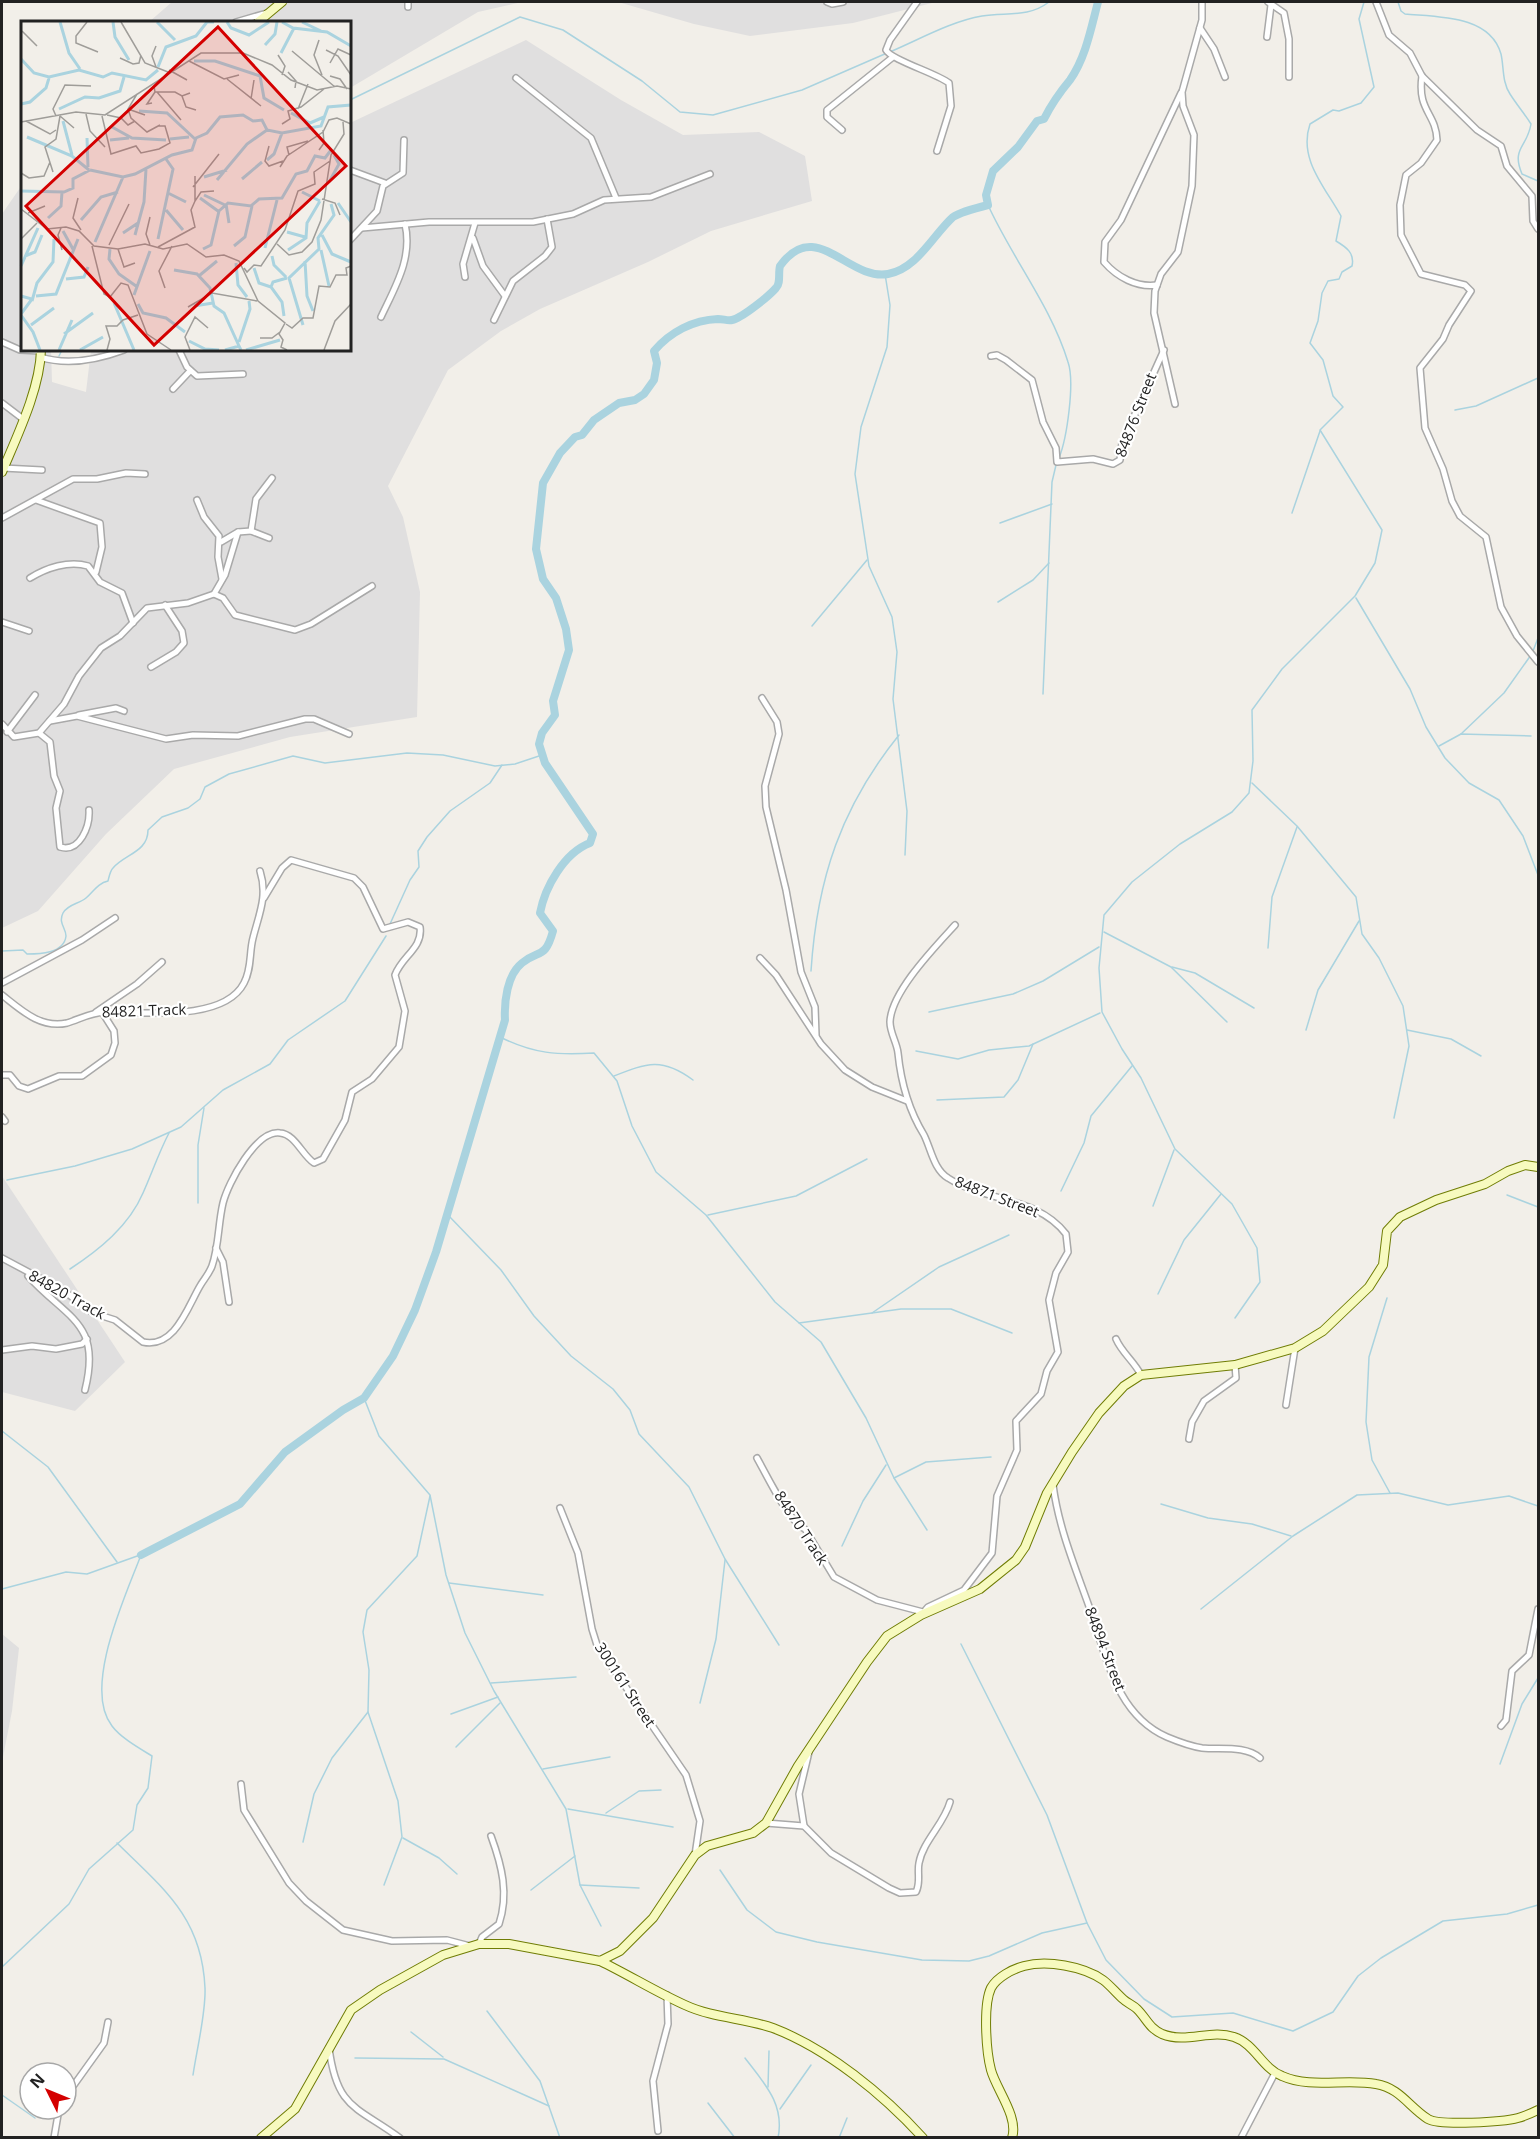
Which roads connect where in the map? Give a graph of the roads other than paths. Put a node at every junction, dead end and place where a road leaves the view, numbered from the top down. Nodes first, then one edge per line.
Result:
1 (282, 2) edge
2 (827, 2) edge
3 (843, 2) edge
4 (917, 2) edge
5 (1202, 2) edge
6 (1376, 2) edge
7 (1270, 3) edge
8 (268, 13) junction
9 (240, 21) edge
10 (260, 21) edge
11 (1200, 28) junction
12 (1267, 36) dead end
13 (892, 57) junction
14 (1422, 76) junction
15 (1225, 77) dead end
16 (1289, 77) dead end
17 (516, 78) dead end
18 (1182, 92) junction
19 (842, 130) dead end
20 (404, 140) dead end
21 (937, 151) dead end
22 (351, 170) edge
23 (710, 174) dead end
24 (385, 183) junction
25 (616, 198) junction
26 (547, 219) junction
27 (476, 223) junction
28 (405, 224) junction
29 (362, 228) junction
30 (1539, 229) edge
31 (473, 238) junction
32 (351, 239) edge
33 (465, 277) dead end
34 (1157, 285) junction
35 (505, 296) junction
36 (381, 317) dead end
37 (494, 320) dead end
38 (2, 342) edge
39 (21, 350) edge
40 (1164, 350) junction
41 (121, 351) edge
42 (180, 351) edge
43 (40, 353) edge
44 (991, 356) dead end
45 (190, 371) junction
46 (243, 374) dead end
47 (173, 389) dead end
48 (2, 403) edge
49 (1175, 404) dead end
50 (23, 419) junction
51 (2, 470) edge
52 (42, 470) dead end
53 (145, 474) dead end
54 (272, 478) dead end
55 (36, 500) junction
56 (197, 500) dead end
57 (2, 518) edge
58 (251, 531) junction
59 (238, 532) junction
60 (269, 538) dead end
61 (221, 542) junction
62 (96, 574) junction
63 (30, 578) dead end
64 (222, 581) junction
65 (372, 586) dead end
66 (214, 594) junction
67 (165, 605) junction
68 (2, 622) edge
69 (133, 623) junction
70 (29, 631) dead end
71 (1539, 662) edge
72 (151, 667) dead end
73 (35, 695) dead end
74 (762, 698) dead end
75 (124, 711) dead end
76 (77, 716) junction
77 (50, 722) junction
78 (2, 724) edge
79 (7, 732) junction
80 (39, 733) junction
81 (350, 734) dead end
82 (89, 810) dead end
83 (260, 871) dead end
84 (264, 898) junction
85 (115, 918) dead end
86 (955, 925) dead end
87 (760, 958) dead end
88 (162, 962) dead end
89 (2, 983) edge
90 (2, 995) edge
91 (102, 1012) junction
92 (94, 1013) junction
93 (816, 1035) junction
94 (2, 1075) edge
95 (907, 1101) junction
96 (1539, 1167) edge
97 (216, 1248) junction
98 (2, 1258) edge
99 (25, 1273) junction
100 (229, 1302) dead end
101 (87, 1339) junction
102 (1116, 1339) dead end
103 (1295, 1348) junction
104 (2, 1350) edge
105 (1235, 1365) junction
106 (1141, 1375) junction
107 (86, 1390) dead end
108 (1286, 1405) dead end
109 (1189, 1439) dead end
110 (757, 1458) dead end
111 (1053, 1485) junction
112 (560, 1508) dead end
113 (1539, 1609) edge
114 (922, 1614) junction
115 (1502, 1726) dead end
116 (809, 1751) junction
117 (1260, 1758) dead end
118 (241, 1784) dead end
119 (950, 1802) dead end
120 (766, 1823) junction
121 (804, 1826) junction
122 (491, 1836) dead end
123 (696, 1855) junction
124 (479, 1944) junction
125 (470, 1946) junction
126 (600, 1961) junction
127 (667, 1995) junction
128 (108, 2022) dead end
129 (329, 2047) junction
130 (1275, 2073) junction
131 (78, 2076) edge
132 (1539, 2110) edge
133 (58, 2121) edge
134 (658, 2131) dead end
135 (54, 2138) edge
136 (261, 2138) edge
137 (400, 2138) edge
138 (923, 2138) edge
139 (1012, 2138) edge
140 (1241, 2138) edge

1 - 8 street
2 - 3 street
4 - 13 street
5 - 11 street
6 - 14 street
7 - 12 street
7 - 16 street
8 - 9 street
8 - 10 street
11 - 15 street
11 - 18 street
13 - 19 street
13 - 21 street
14 - 30 street
14 - 71 street
17 - 25 street
18 - 34 street
18 - 34 street
20 - 24 street
22 - 24 street
23 - 25 street
24 - 29 street
25 - 26 street
26 - 27 street
26 - 35 street
27 - 28 street
27 - 31 street
28 - 29 street
28 - 36 street
29 - 32 street
31 - 33 street
31 - 35 street
34 - 40 street
35 - 37 street
38 - 39 street
40 - 44 street, 84876 Street
40 - 49 street
41 - 43 street
42 - 45 street
43 - 50 street
45 - 46 street
45 - 47 street
48 - 50 street
50 - 51 street
51 - 52 street
53 - 55 street
54 - 58 street
55 - 57 street
55 - 62 street
56 - 61 street
58 - 59 street
58 - 60 street
59 - 61 street
59 - 64 street
61 - 64 street
62 - 63 street
62 - 69 street
64 - 66 street
65 - 66 street
66 - 67 street
67 - 69 street
67 - 72 street
68 - 70 street
69 - 77 street
73 - 79 street
74 - 93 street
75 - 76 street
76 - 77 street
76 - 81 street
77 - 80 street
78 - 79 street
79 - 80 street
80 - 82 street
83 - 84 street, 84821 Track
84 - 91 street, 84821 Track
84 - 97 street, 84820 Track
85 - 89 street
86 - 95 street, 84871 Street
87 - 93 street
88 - 92 street
90 - 92 street, 84821 Track
91 - 92 street, 84821 Track
91 - 94 street
93 - 95 street
95 - 114 street, 84871 Street
96 - 103 street
97 - 99 street, 84820 Track
97 - 100 street
98 - 99 street, 84820 Track
99 - 101 street
101 - 104 street
101 - 107 street
102 - 106 street
103 - 105 street
103 - 108 street
105 - 106 street
105 - 109 street
106 - 111 street
110 - 114 street, 84870 Track
111 - 114 street
111 - 117 street, 84894 Street
112 - 123 street, 300161 Street
113 - 115 street
114 - 116 street
116 - 120 street
116 - 121 street
118 - 125 street
119 - 121 street
120 - 121 street
120 - 123 street
122 - 124 street
123 - 126 street
124 - 125 street
124 - 126 street
125 - 129 street
126 - 127 street
127 - 134 street
127 - 138 street
128 - 131 street
129 - 136 street
129 - 137 street
130 - 132 street
130 - 139 street
130 - 140 street
133 - 135 street

